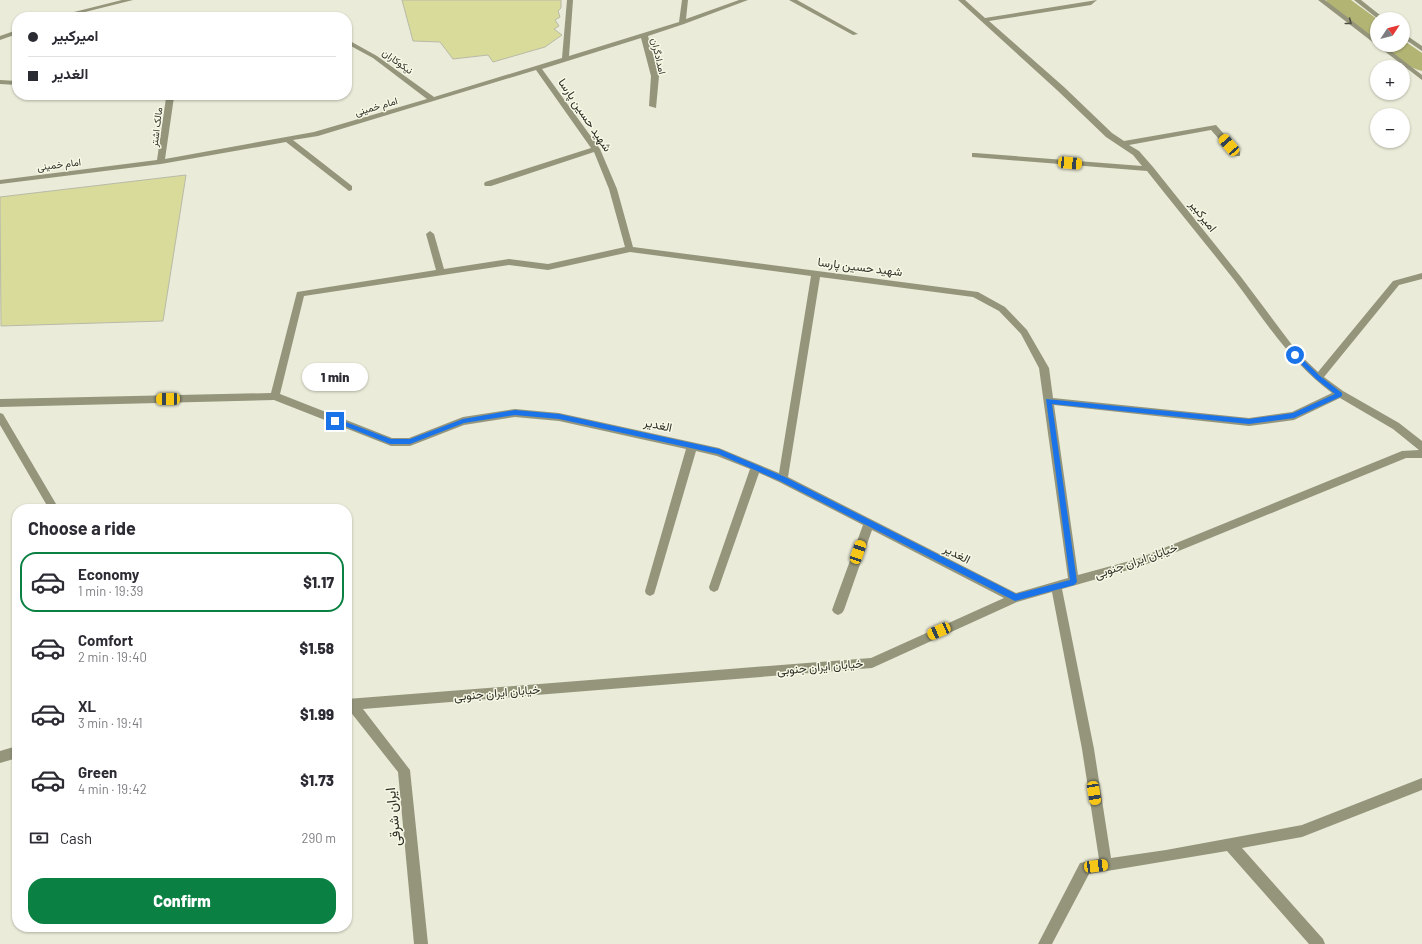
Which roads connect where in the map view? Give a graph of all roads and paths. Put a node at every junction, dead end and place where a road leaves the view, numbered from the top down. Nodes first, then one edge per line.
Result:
1 (130, 0) edge
2 (570, 0) edge
3 (686, 0) edge
4 (745, 0) edge
5 (792, 0) edge
6 (961, 0) edge
7 (1094, 0) edge
8 (1321, 0) edge
9 (1357, 0) edge
10 (78, 12) edge
11 (1373, 12) edge
12 (983, 20) junction
13 (682, 23) junction
14 (12, 34) edge
15 (855, 34) dead end
16 (644, 35) junction
17 (0, 38) edge
18 (1370, 38) edge
19 (1410, 40) edge
20 (352, 44) edge
21 (1422, 49) edge
22 (1388, 52) edge
23 (565, 60) junction
24 (538, 68) junction
25 (1422, 78) edge
26 (0, 82) edge
27 (12, 82) edge
28 (170, 100) edge
29 (433, 100) junction
30 (653, 106) dead end
31 (288, 139) junction
32 (1122, 144) junction
33 (596, 149) junction
34 (1237, 154) dead end
35 (975, 155) dead end
36 (161, 162) junction
37 (1150, 169) junction
38 (0, 182) edge
39 (488, 184) dead end
40 (349, 188) dead end
41 (430, 234) dead end
42 (630, 249) junction
43 (441, 272) junction
44 (816, 274) junction
45 (1422, 276) edge
46 (1318, 378) junction
47 (1340, 394) junction
48 (275, 396) junction
49 (1048, 401) junction
50 (0, 403) edge
51 (0, 417) edge
52 (692, 446) junction
53 (1422, 446) edge
54 (1422, 454) edge
55 (756, 467) junction
56 (783, 479) junction
57 (51, 504) edge
58 (869, 523) junction
59 (1074, 582) junction
60 (714, 587) dead end
61 (1056, 587) junction
62 (650, 591) dead end
63 (1015, 598) junction
64 (838, 610) dead end
65 (352, 705) edge
66 (352, 709) edge
67 (12, 753) edge
68 (0, 757) edge
69 (1422, 784) edge
70 (1230, 845) junction
71 (1106, 865) junction
72 (421, 944) edge
73 (1045, 944) edge
74 (1318, 944) edge

1 - 10 street
2 - 23 street
3 - 13 street
4 - 13 street, امام خمینی
5 - 15 street
6 - 12 street, امیرکبیر
7 - 12 street
8 -> 18 street
9 - 11 street
12 - 32 street, امیرکبیر
13 - 16 street, امام خمینی
14 - 17 street
16 - 23 street, امام خمینی
16 - 30 street, امدادگران
19 - 21 street
20 - 29 street, نیکوکاران
22 - 25 street
23 - 24 street, امام خمینی
24 - 29 street, امام خمینی
24 - 33 street, شهید حسین پارسا
26 - 27 street
28 - 36 street, مالک اشتر
29 - 31 street, امام خمینی
31 - 36 street, امام خمینی
31 - 40 street
32 - 34 street
32 - 37 street, امیرکبیر
33 - 39 street
33 - 42 street, شهید حسین پارسا
35 - 37 street
36 - 38 street, امام خمینی
37 - 46 street, امیرکبیر
41 - 43 street
42 - 43 street
42 - 44 street, شهید حسین پارسا
43 - 48 street
44 - 49 street, شهید حسین پارسا
44 - 56 street
45 - 46 street
46 - 47 street, امیرکبیر
47 - 49 street
47 - 53 street, امیرکبیر
48 - 50 street
48 - 52 street, الغدیر
49 - 59 street, شهید حسین پارسا
51 - 57 street
52 - 55 street, الغدیر
52 - 62 street
54 - 59 street, خیابان ایران جنوبی
55 - 56 street, الغدیر
55 - 60 street
56 - 58 street, الغدیر
58 - 63 street, الغدیر
58 - 64 street
59 - 61 street, خیابان ایران جنوبی
61 - 63 street, خیابان ایران جنوبی
61 - 71 street
63 - 65 street, خیابان ایران جنوبی
66 - 72 street, ایران شرقی
67 - 68 street
69 - 70 street
70 - 71 street
70 - 74 street
71 - 73 street

